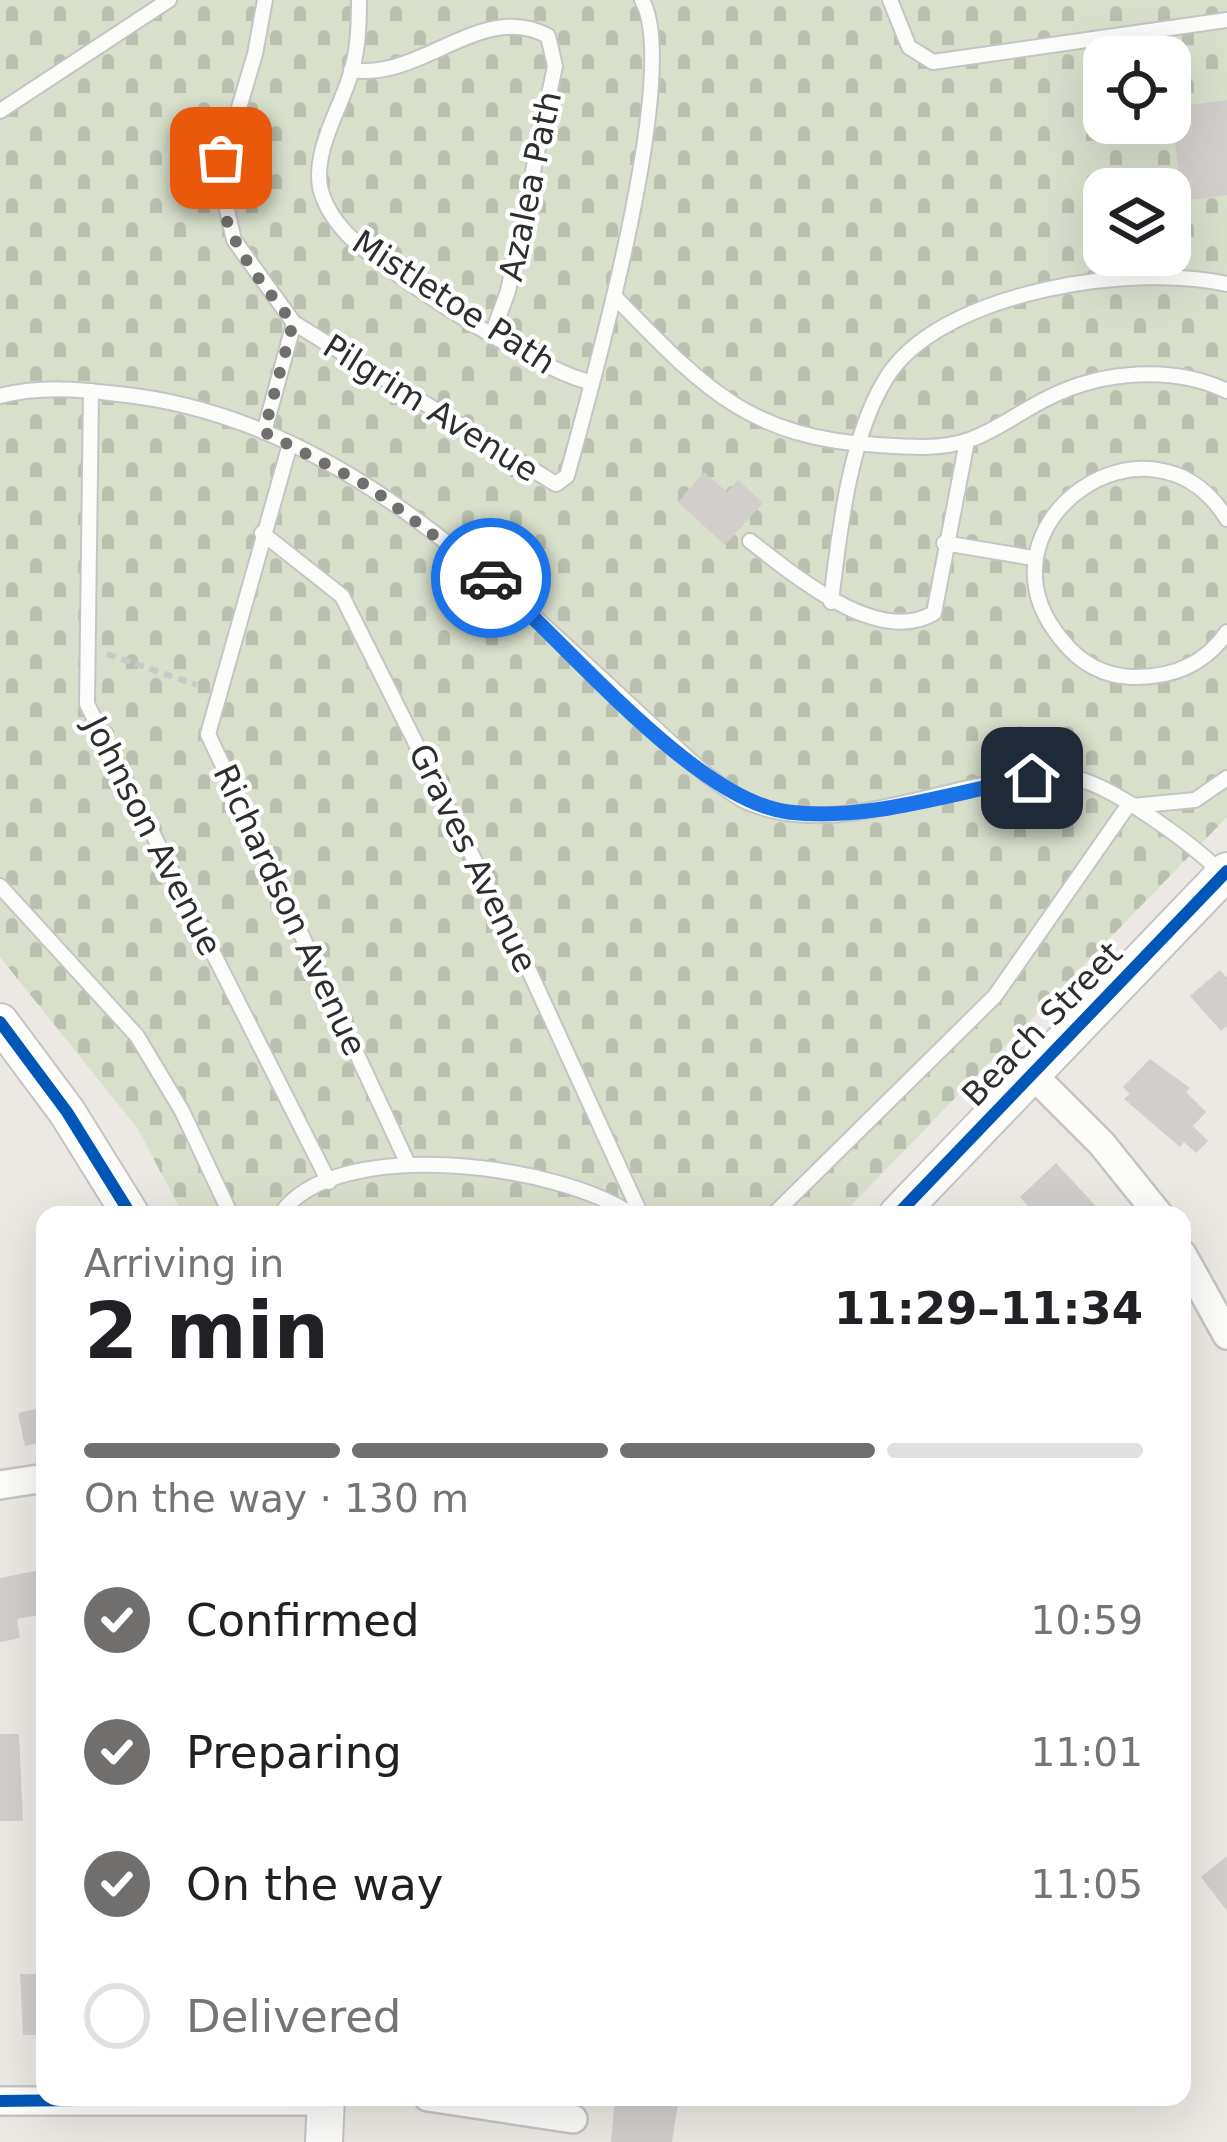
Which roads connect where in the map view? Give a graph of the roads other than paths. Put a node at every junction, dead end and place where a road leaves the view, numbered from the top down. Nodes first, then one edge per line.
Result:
1 (169, 0) edge
2 (266, 0) edge
3 (359, 0) edge
4 (642, 0) edge
5 (890, 0) edge
6 (1227, 20) edge
7 (351, 70) junction
8 (0, 111) edge
9 (1227, 284) edge
10 (616, 298) junction
11 (293, 323) junction
12 (493, 332) junction
13 (590, 382) junction
14 (92, 391) junction
15 (1227, 392) edge
16 (0, 396) edge
17 (264, 432) junction
18 (967, 441) junction
19 (290, 444) junction
20 (862, 444) junction
21 (1227, 519) edge
22 (262, 533) junction
23 (750, 541) dead end
24 (944, 543) junction
25 (1033, 558) junction
26 (831, 602) junction
27 (1227, 632) edge
28 (1227, 778) edge
29 (1127, 807) junction
30 (1225, 873) edge
31 (0, 886) edge
32 (0, 1022) edge
33 (1030, 1073) junction
34 (408, 1164) junction
35 (329, 1182) junction
36 (125, 1206) edge
37 (227, 1206) edge
38 (287, 1206) edge
39 (618, 1206) edge
40 (632, 1206) edge
41 (782, 1206) edge
42 (905, 1206) edge
43 (1152, 1206) edge
44 (1191, 1270) edge
45 (1227, 1335) edge
46 (36, 1479) edge
47 (0, 1485) edge
48 (0, 2101) edge
49 (36, 2101) edge
50 (326, 2106) edge
51 (487, 2106) edge
52 (573, 2119) dead end
53 (324, 2142) edge

1 - 8 lane
2 - 11 lane, Pilgrim Avenue
3 - 7 lane, Mistletoe Path
4 - 10 lane
5 - 6 lane
7 - 12 lane, Mistletoe Path
7 - 12 lane, Azalea Path
9 - 20 lane
10 - 13 lane
10 - 20 lane
11 - 13 lane, Pilgrim Avenue
11 - 17 lane
12 - 13 lane, Mistletoe Path
14 - 16 lane
14 - 17 lane
14 - 35 lane, Johnson Avenue
15 - 18 lane
17 - 19 lane
18 - 20 lane
18 - 24 lane
19 - 22 lane, Richardson Avenue
19 - 29 lane
20 - 26 lane
21 - 25 lane
22 - 34 lane, Richardson Avenue
22 - 40 lane, Graves Avenue
23 - 26 lane
24 - 25 lane
24 - 26 lane
25 - 27 lane
28 - 29 lane
29 - 30 lane
29 - 41 lane
30 - 33 street, Beach Street
31 - 37 lane
32 - 36 street
33 - 42 street, Beach Street
33 - 43 street
34 - 35 lane
34 - 39 lane
35 - 38 lane
44 - 45 street
46 - 47 street
48 - 49 street
50 - 53 street
51 - 52 street

